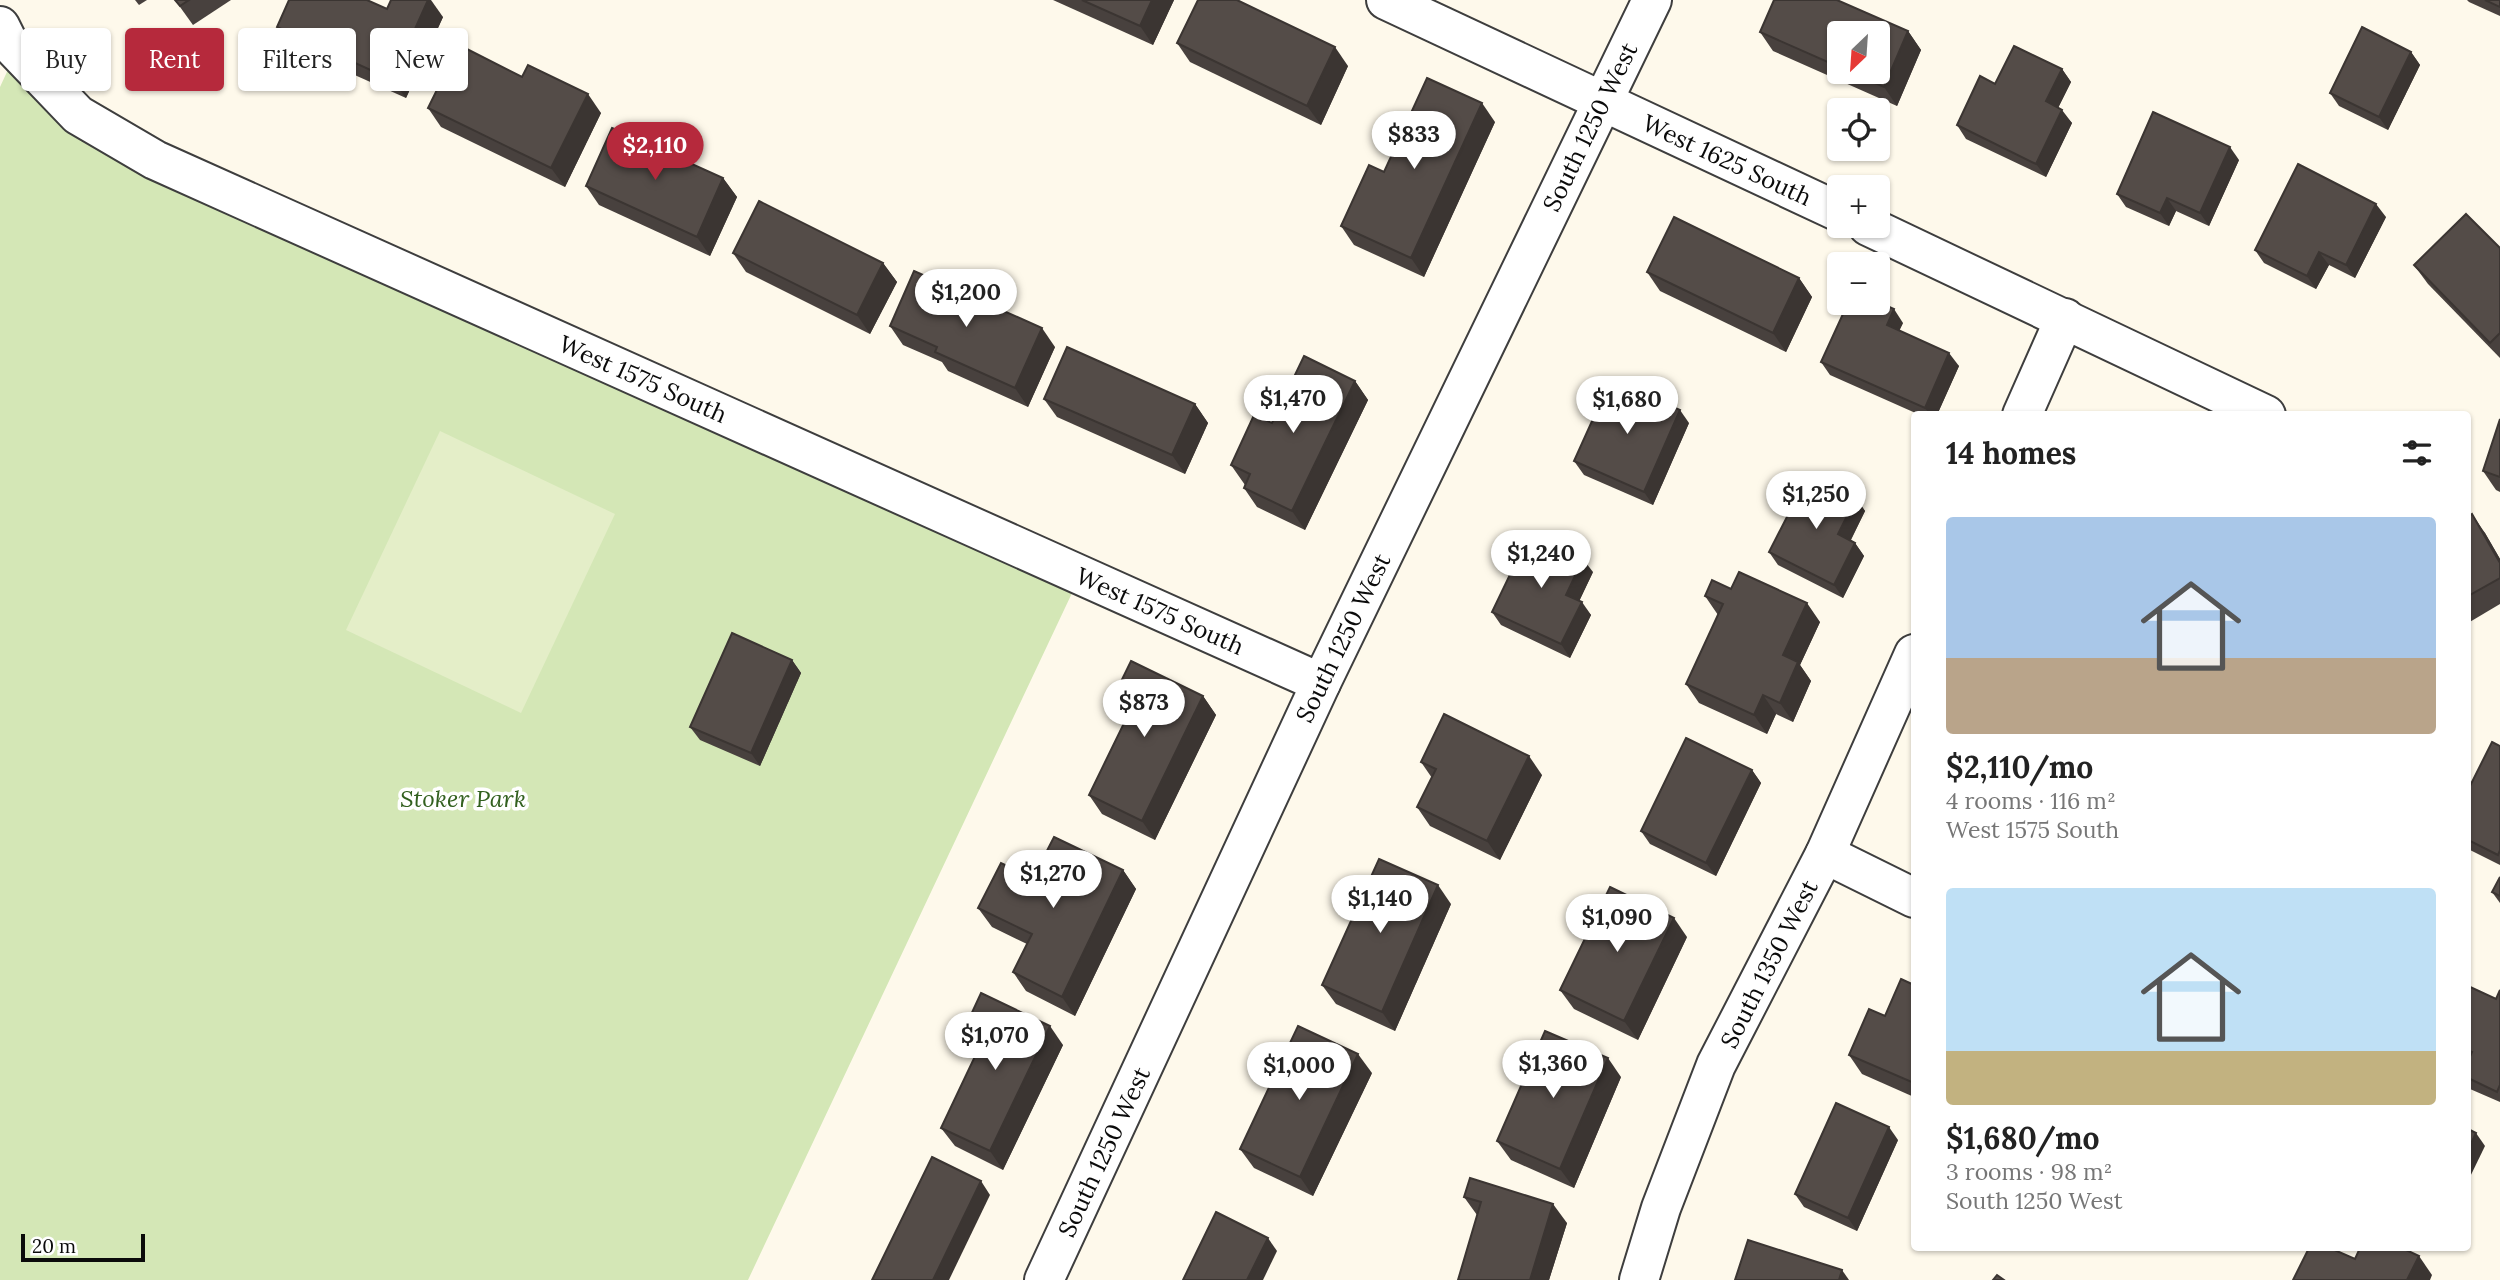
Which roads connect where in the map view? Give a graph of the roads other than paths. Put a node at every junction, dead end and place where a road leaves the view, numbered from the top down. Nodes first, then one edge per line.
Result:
1 (1386, 0) edge
2 (1652, 0) edge
3 (0, 26) edge
4 (1603, 102) junction
5 (1827, 206) edge
6 (1890, 236) edge
7 (2065, 318) junction
8 (2024, 411) edge
9 (2258, 411) edge
10 (1911, 661) edge
11 (1321, 683) junction
12 (1825, 854) junction
13 (1911, 897) edge
14 (1044, 1280) edge
15 (1639, 1280) edge

1 - 4 street, West 1625 South
2 - 4 street, South 1250 West
3 - 11 street, West 1575 South
4 - 5 street, West 1625 South
4 - 11 street, South 1250 West
6 - 7 street
7 - 8 street
7 - 9 street
10 - 12 street, South 1350 West
11 - 14 street, South 1250 West
12 - 13 street
12 - 15 street, South 1350 West

